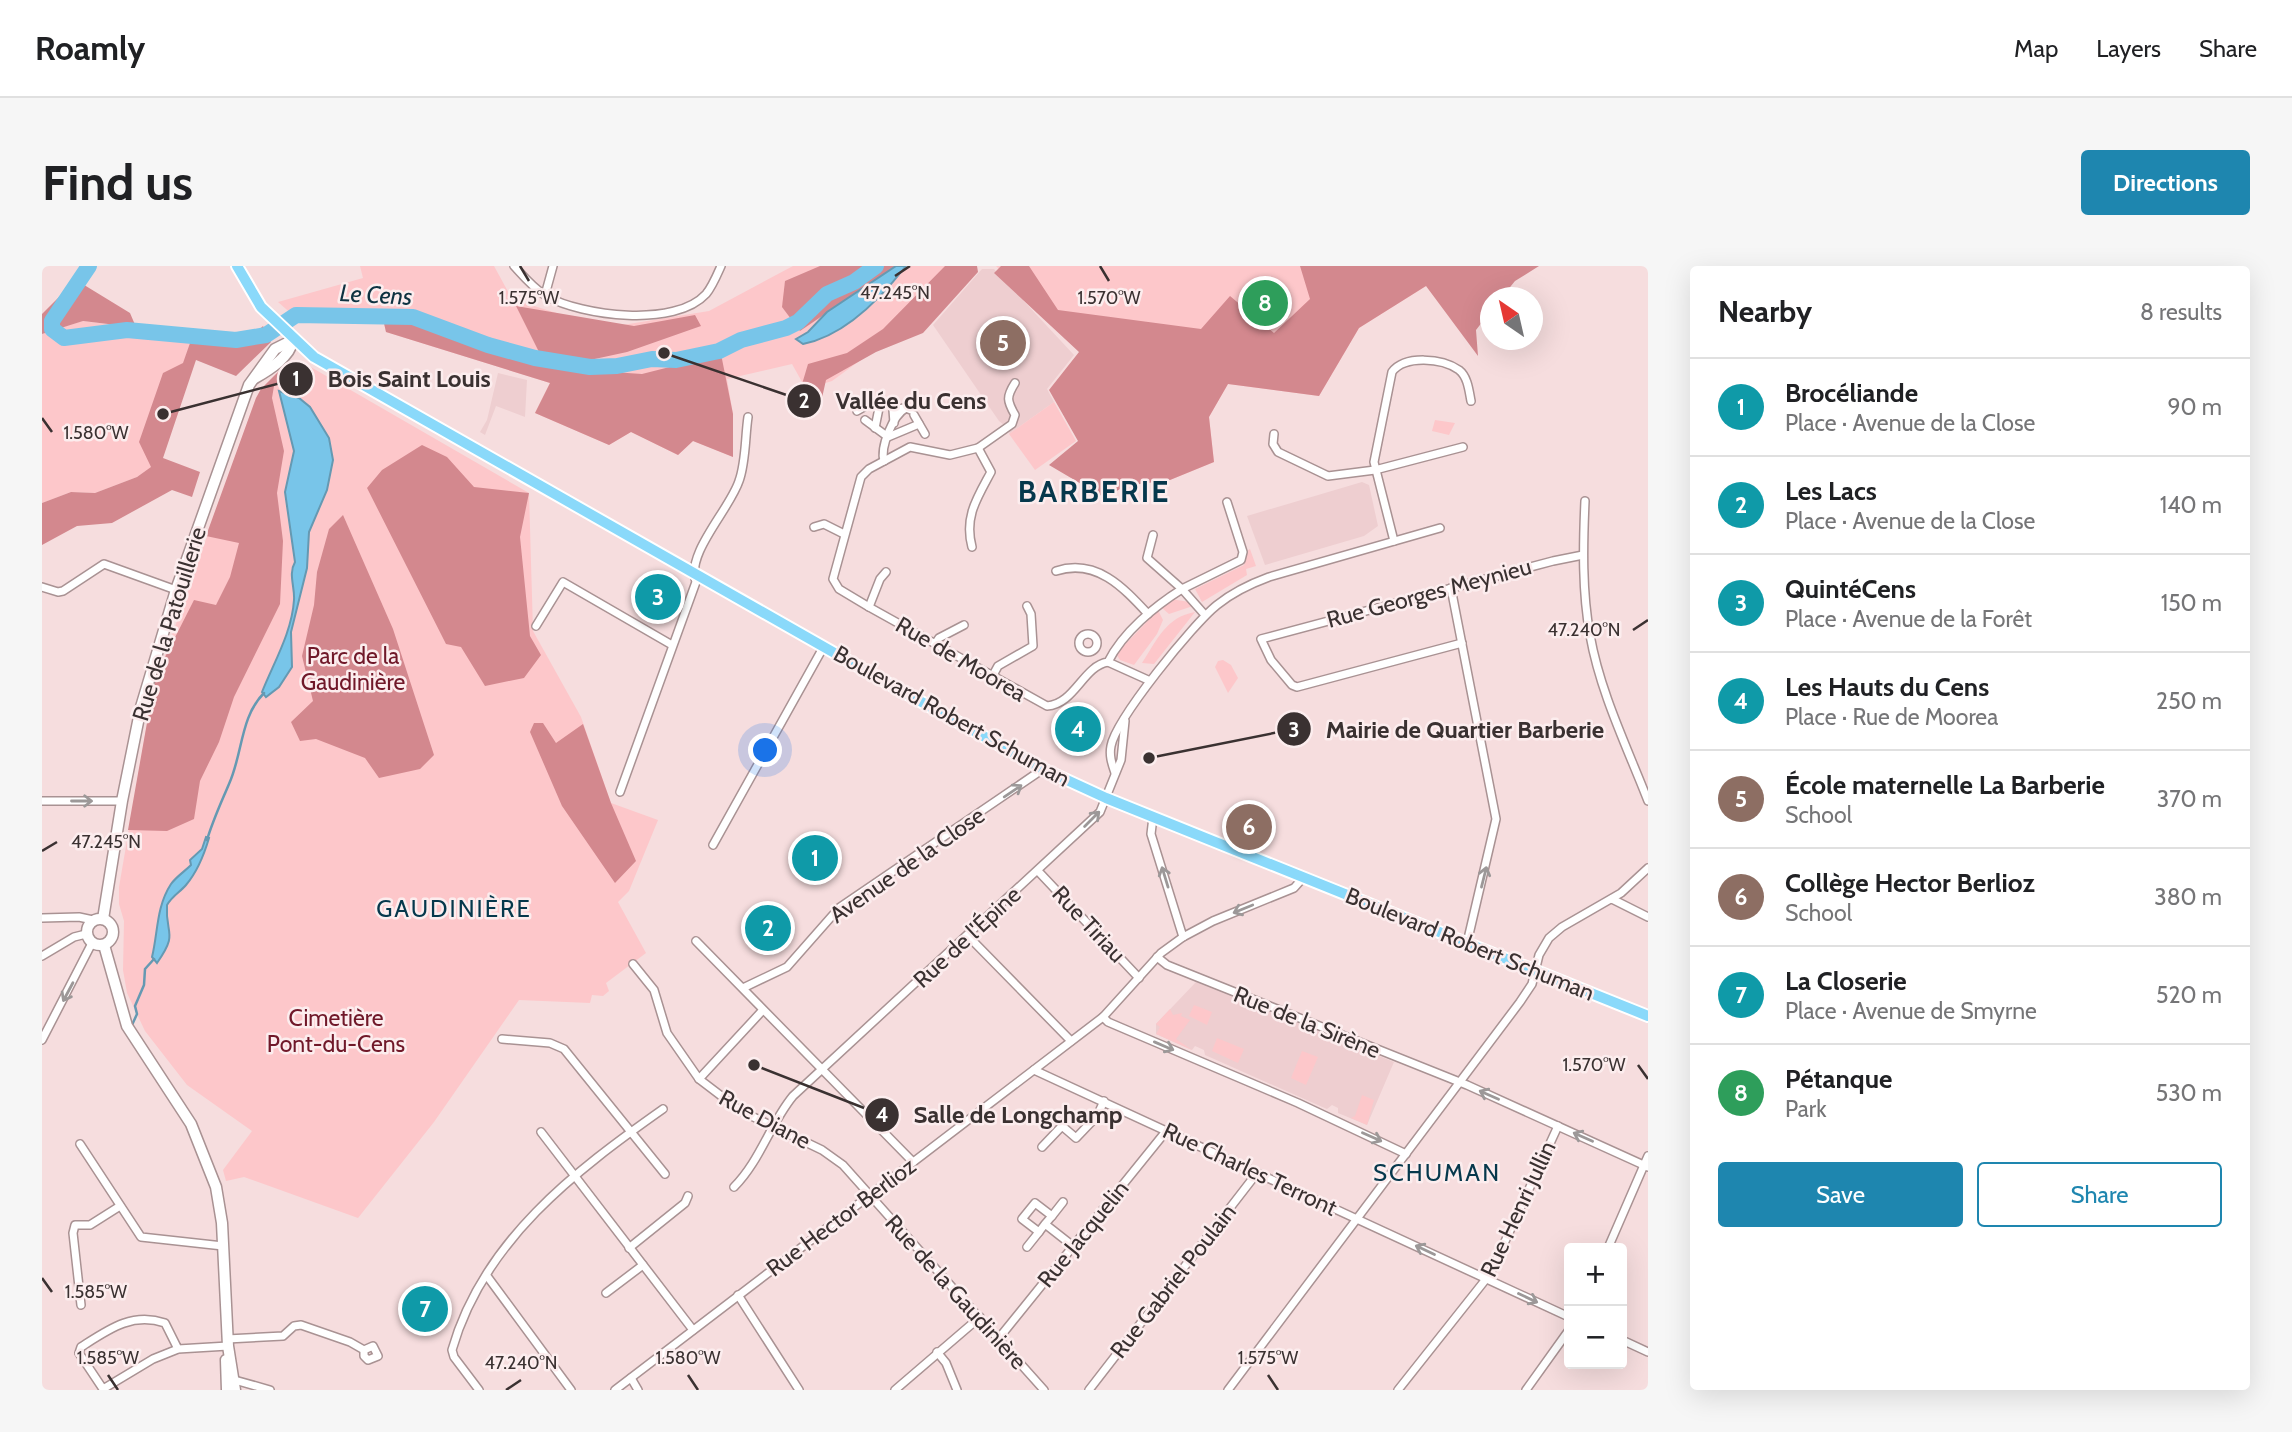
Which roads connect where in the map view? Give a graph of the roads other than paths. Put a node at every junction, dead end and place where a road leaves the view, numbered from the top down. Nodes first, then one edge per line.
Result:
1 (237, 266) edge
2 (514, 266) edge
3 (552, 266) edge
4 (721, 266) edge
5 (545, 295) junction
6 (290, 337) junction
7 (1015, 383) dead end
8 (1471, 401) dead end
9 (857, 411) dead end
10 (748, 416) dead end
11 (865, 420) dead end
12 (919, 424) junction
13 (875, 428) junction
14 (925, 434) dead end
15 (1274, 434) dead end
16 (888, 437) junction
17 (1464, 447) dead end
18 (978, 448) junction
19 (884, 461) junction
20 (1375, 470) junction
21 (1585, 501) dead end
22 (1227, 502) dead end
23 (814, 527) dead end
24 (1440, 528) dead end
25 (844, 534) junction
26 (1153, 535) dead end
27 (1394, 541) junction
28 (972, 547) dead end
29 (1583, 555) junction
30 (1056, 571) dead end
31 (886, 572) dead end
32 (693, 574) junction
33 (42, 587) edge
34 (1451, 588) junction
35 (1182, 589) junction
36 (176, 590) junction
37 (1027, 606) dead end
38 (869, 607) junction
39 (1148, 614) junction
40 (1205, 615) junction
41 (964, 625) dead end
42 (536, 626) dead end
43 (1462, 643) junction
44 (935, 644) junction
45 (672, 645) junction
46 (824, 646) junction
47 (1093, 652) dead end
48 (1104, 663) junction
49 (992, 677) junction
50 (1148, 680) junction
51 (1125, 721) junction
52 (1043, 769) junction
53 (1115, 773) junction
54 (621, 792) dead end
55 (1106, 798) junction
56 (42, 801) edge
57 (121, 801) junction
58 (1648, 801) edge
59 (1153, 817) junction
60 (713, 845) dead end
61 (1648, 868) edge
62 (1038, 871) junction
63 (1303, 878) junction
64 (1612, 899) junction
65 (1648, 916) edge
66 (42, 918) edge
67 (98, 920) junction
68 (968, 936) junction
69 (1183, 937) junction
70 (89, 939) junction
71 (696, 941) dead end
72 (1467, 943) junction
73 (104, 945) junction
74 (42, 956) edge
75 (1157, 957) junction
76 (633, 964) dead end
77 (1536, 970) junction
78 (1139, 978) junction
79 (743, 988) junction
80 (762, 1012) junction
81 (1648, 1016) edge
82 (1103, 1017) junction
83 (502, 1039) dead end
84 (42, 1040) edge
85 (1071, 1041) junction
86 (821, 1070) junction
87 (1034, 1070) junction
88 (699, 1079) junction
89 (1459, 1083) junction
90 (1104, 1101) junction
91 (663, 1109) dead end
92 (771, 1126) junction
93 (1558, 1126) junction
94 (1167, 1130) junction
95 (541, 1132) dead end
96 (631, 1132) junction
97 (80, 1144) dead end
98 (1042, 1147) dead end
99 (1406, 1154) junction
100 (1648, 1156) edge
101 (913, 1162) junction
102 (1646, 1166) edge
103 (1257, 1173) junction
104 (665, 1174) dead end
105 (574, 1175) junction
106 (734, 1187) dead end
107 (868, 1194) junction
108 (688, 1196) dead end
109 (1063, 1202) dead end
110 (120, 1206) junction
111 (1052, 1216) junction
112 (1022, 1219) junction
113 (1357, 1219) junction
114 (1013, 1223) dead end
115 (1045, 1224) junction
116 (1039, 1233) junction
117 (1610, 1243) edge
118 (223, 1246) junction
119 (1073, 1246) junction
120 (1027, 1247) dead end
121 (629, 1248) junction
122 (643, 1265) junction
123 (486, 1276) junction
124 (1487, 1279) junction
125 (606, 1293) dead end
126 (738, 1295) junction
127 (81, 1305) dead end
128 (1564, 1315) edge
129 (980, 1317) junction
130 (693, 1330) junction
131 (1564, 1337) edge
132 (999, 1338) junction
133 (1627, 1342) edge
134 (227, 1343) junction
135 (178, 1349) junction
136 (364, 1350) dead end
137 (937, 1352) junction
138 (1648, 1352) edge
139 (631, 1378) junction
140 (229, 1383) edge
141 (1039, 1388) edge
142 (235, 1390) edge
143 (270, 1390) edge
144 (479, 1390) edge
145 (571, 1390) edge
146 (615, 1390) edge
147 (638, 1390) edge
148 (799, 1390) edge
149 (895, 1390) edge
150 (957, 1390) edge
151 (1089, 1390) edge
152 (1228, 1390) edge
153 (1398, 1390) edge
154 (1526, 1390) edge

1 - 6 main road, Boulevard Robert Schuman
2 - 5 street
3 - 5 street
4 - 5 street
6 - 32 main road, Boulevard Robert Schuman
6 - 36 street, Rue de la Patouillerie
7 - 18 street
8 - 20 street
9 - 13 street
10 - 32 street
11 - 13 street
12 - 14 street
12 - 16 street
12 - 16 street
13 - 16 street
15 - 20 street
16 - 19 street
17 - 20 street
18 - 19 street
18 - 28 street
19 - 25 street
20 - 27 street
21 - 29 street
22 - 35 street, Rue de Moorea
23 - 25 street
24 - 27 street
25 - 38 street, Rue de Moorea
26 - 35 street
27 - 40 street
29 - 34 street, Rue Georges Meynieu
29 - 58 street
30 - 39 street
31 - 38 street
32 - 45 street
32 - 46 main road, Boulevard Robert Schuman
33 - 36 street
34 - 43 street
34 - 43 street, Rue Georges Meynieu
35 - 39 street, Rue de Moorea
35 - 40 street
36 - 57 street, Rue de la Patouillerie
37 - 49 street
38 - 44 street, Rue de Moorea
39 - 48 street, Rue de Moorea
40 - 50 street
41 - 44 street
42 - 45 street
72 -> 43 street
44 - 49 street, Rue de Moorea
45 - 54 street
46 - 52 main road, Boulevard Robert Schuman
46 - 60 street
47 - 48 street
48 - 49 street, Rue de Moorea
48 - 50 street
50 - 51 street
51 - 53 street, Rue de l'Épine
51 - 53 street
52 - 55 main road, Boulevard Robert Schuman
79 -> 52 street, Avenue de la Close
53 - 55 street, Rue de l'Épine
55 - 59 main road, Boulevard Robert Schuman
62 -> 55 street, Rue de l'Épine
56 -> 57 street
57 - 67 street, Rue de la Patouillerie
59 - 63 main road, Boulevard Robert Schuman
69 -> 59 street
61 - 64 street
62 - 68 street, Rue de l'Épine
62 - 78 street, Rue Tiriau
63 -> 69 street, Rue Hector Berlioz
63 - 72 main road, Boulevard Robert Schuman
64 - 65 street
64 - 77 street
66 - 67 street
67 - 70 street
67 - 73 street
68 - 85 street
68 - 86 street, Rue de l'Épine
69 - 75 street, Rue Hector Berlioz
70 - 73 street
70 - 74 street
70 -> 84 street
71 - 79 street
72 - 77 main road, Boulevard Robert Schuman
73 - 118 street
75 - 78 street, Rue Hector Berlioz
75 - 89 street, Rue de la Sirène
76 - 88 street, Rue Diane
77 - 81 main road, Boulevard Robert Schuman
77 - 89 street
78 - 82 street, Rue Hector Berlioz
79 - 80 street
80 - 86 street
80 - 88 street
82 - 85 street, Rue Hector Berlioz
82 -> 99 street
83 - 96 street
85 - 87 street, Rue Hector Berlioz
86 - 92 street, Rue de l'Épine
86 - 101 street
87 - 90 street, Rue Charles Terront
87 - 101 street, Rue Hector Berlioz
88 - 92 street, Rue Diane
93 -> 89 street, Rue de la Sirène
89 - 99 street
90 - 94 street, Rue Charles Terront
90 - 98 street
91 - 96 street
92 - 106 street, Rue de l'Épine
92 - 107 street, Rue Diane
102 -> 93 street, Rue de la Sirène
93 - 124 street, Rue Henri Jullin
94 - 103 street, Rue Charles Terront
94 - 119 street, Rue Jacquelin
95 - 105 street
96 - 104 street
96 - 105 street
97 - 110 street
99 - 113 street
100 - 102 street
101 - 107 street, Rue Hector Berlioz
102 - 117 street
103 - 113 street, Rue Charles Terront
103 - 151 street, Rue Gabriel Poulain
105 - 121 street
105 - 123 street
107 - 126 street, Rue Hector Berlioz
107 - 129 street, Rue de la Gaudinière
108 - 121 street
109 - 111 street
110 - 118 street
110 - 127 street
111 - 112 street
111 - 115 street
112 - 114 street
112 - 116 street
124 -> 113 street, Rue Charles Terront
113 - 152 street
115 - 116 street
115 - 119 street
116 - 120 street
118 - 134 street
119 - 132 street, Rue Jacquelin
121 - 122 street
122 - 125 street
122 - 130 street
123 - 144 street
123 - 145 street
124 -> 128 street, Rue Charles Terront
124 - 153 street, Rue Henri Jullin
126 - 130 street, Rue Hector Berlioz
126 - 148 street
129 - 132 street, Rue de la Gaudinière
129 - 137 street
130 - 139 street, Rue Hector Berlioz
131 - 154 street
132 - 141 street, Rue de la Gaudinière
133 - 138 street
134 - 135 street
134 - 136 street
134 - 140 street
135 - 135 street
137 - 149 street
137 - 150 street
139 - 146 street, Rue Hector Berlioz
139 - 147 street
140 - 142 street
140 - 143 street

